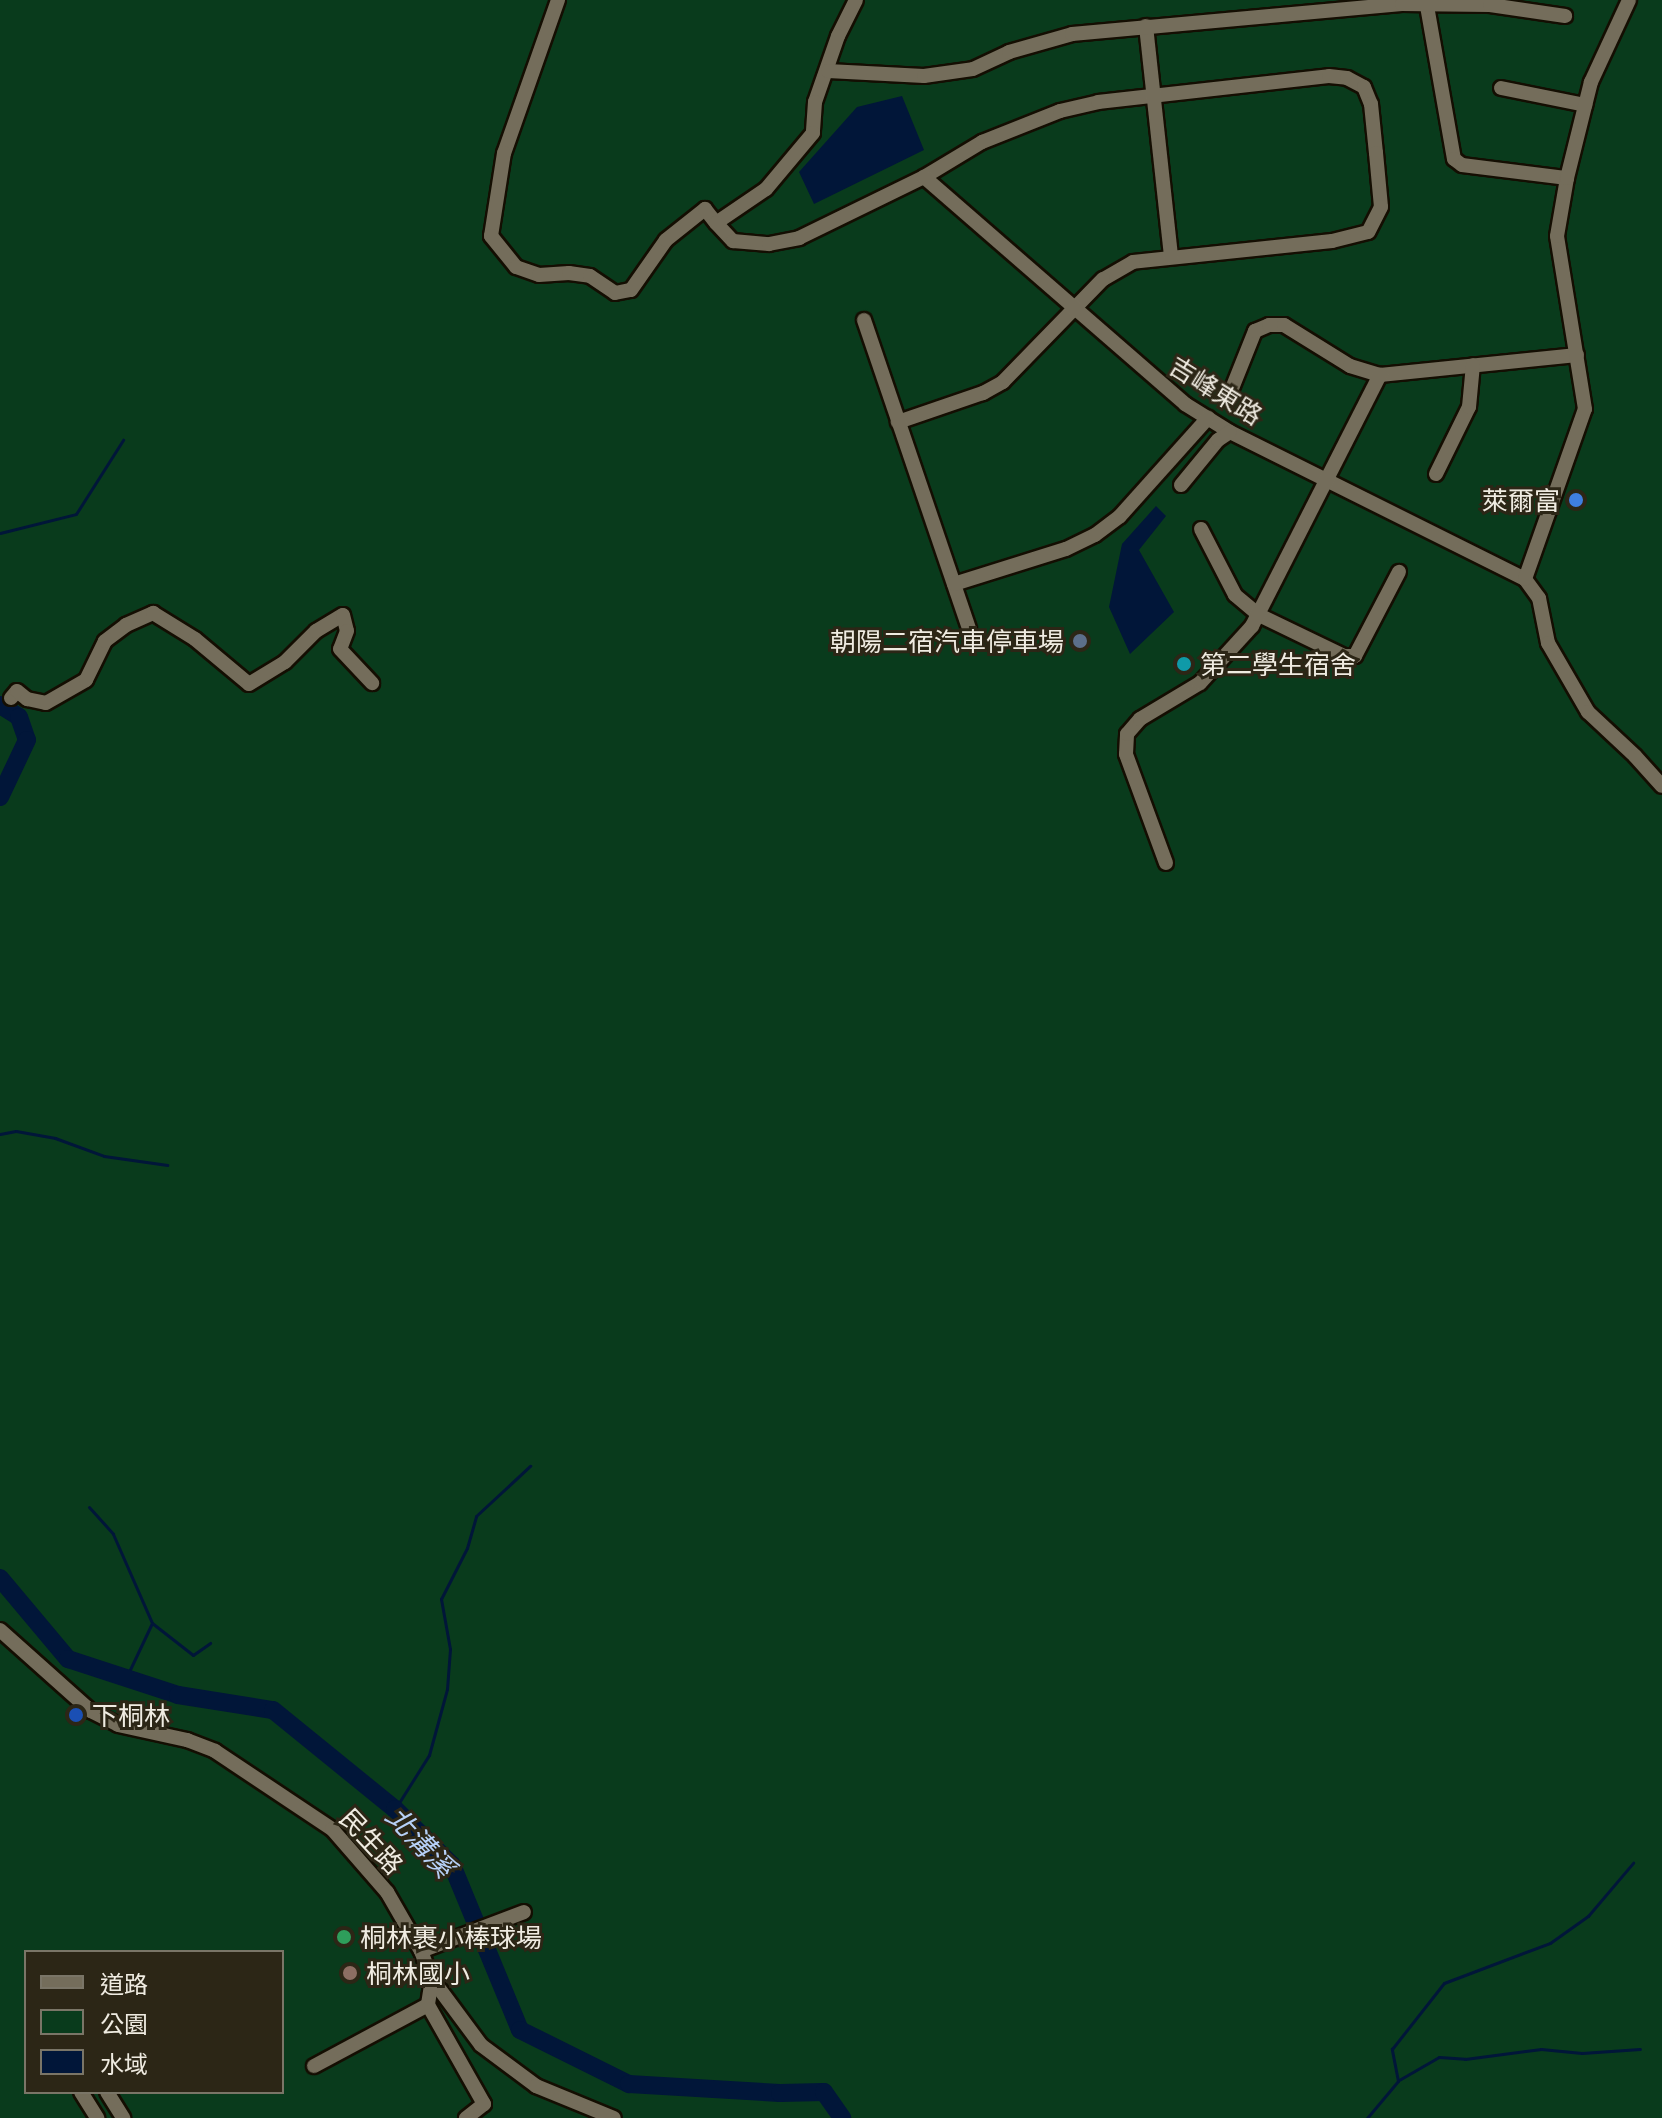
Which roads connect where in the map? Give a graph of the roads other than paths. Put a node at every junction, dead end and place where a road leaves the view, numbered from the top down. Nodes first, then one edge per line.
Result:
1 (558, 0) edge
2 (856, 0) edge
3 (1629, 0) edge
4 (1427, 6) junction
5 (1565, 16) dead end
6 (1146, 26) junction
7 (828, 71) junction
8 (1501, 88) dead end
9 (1153, 96) junction
10 (1585, 105) junction
11 (924, 177) junction
12 (1567, 178) junction
13 (716, 223) junction
14 (1171, 257) junction
15 (1073, 308) junction
16 (864, 320) dead end
17 (1577, 355) junction
18 (1473, 365) junction
19 (1380, 375) junction
20 (1231, 391) dead end
21 (1208, 418) junction
22 (898, 422) junction
23 (1230, 432) junction
24 (1436, 474) dead end
25 (1326, 480) junction
26 (1181, 485) dead end
27 (1201, 529) dead end
28 (1399, 572) dead end
29 (1525, 579) junction
30 (954, 584) junction
31 (1259, 615) junction
32 (969, 629) dead end
33 (372, 683) dead end
34 (11, 698) dead end
35 (1662, 786) edge
36 (1166, 863) dead end
37 (0, 1630) edge
38 (520, 1914) dead end
39 (421, 1951) junction
40 (432, 1979) junction
41 (428, 2005) junction
42 (314, 2066) dead end
43 (82, 2094) edge
44 (108, 2094) edge
45 (97, 2118) edge
46 (123, 2118) edge
47 (466, 2118) edge
48 (614, 2118) edge

1 - 13 street
2 - 7 street
3 - 10 street
4 - 5 street
4 - 6 street
4 - 12 street
6 - 7 street
6 - 9 street
7 - 13 street
8 - 10 street
9 - 11 street
9 - 14 street
9 - 14 street
10 - 12 street
11 - 13 street
11 - 15 street, 吉峰東路
12 - 17 street
14 - 15 street
15 - 21 street, 吉峰東路
15 - 22 street
16 - 22 street
17 - 18 street
17 - 29 street
18 - 19 street
18 - 24 street
19 - 20 street
19 - 25 street
21 - 23 street, 吉峰東路
21 - 30 street
22 - 30 street
23 - 25 street, 吉峰東路
23 - 26 street
25 - 29 street, 吉峰東路
25 - 31 street
27 - 31 street
28 - 31 street
29 - 35 street
30 - 32 street
31 - 36 street
33 - 34 street
37 - 39 street, 民生路
38 - 39 street
39 - 40 street, 民生路
40 - 41 street
40 - 48 street, 民生路
41 - 42 street
41 - 47 street
43 - 45 street
44 - 46 street

